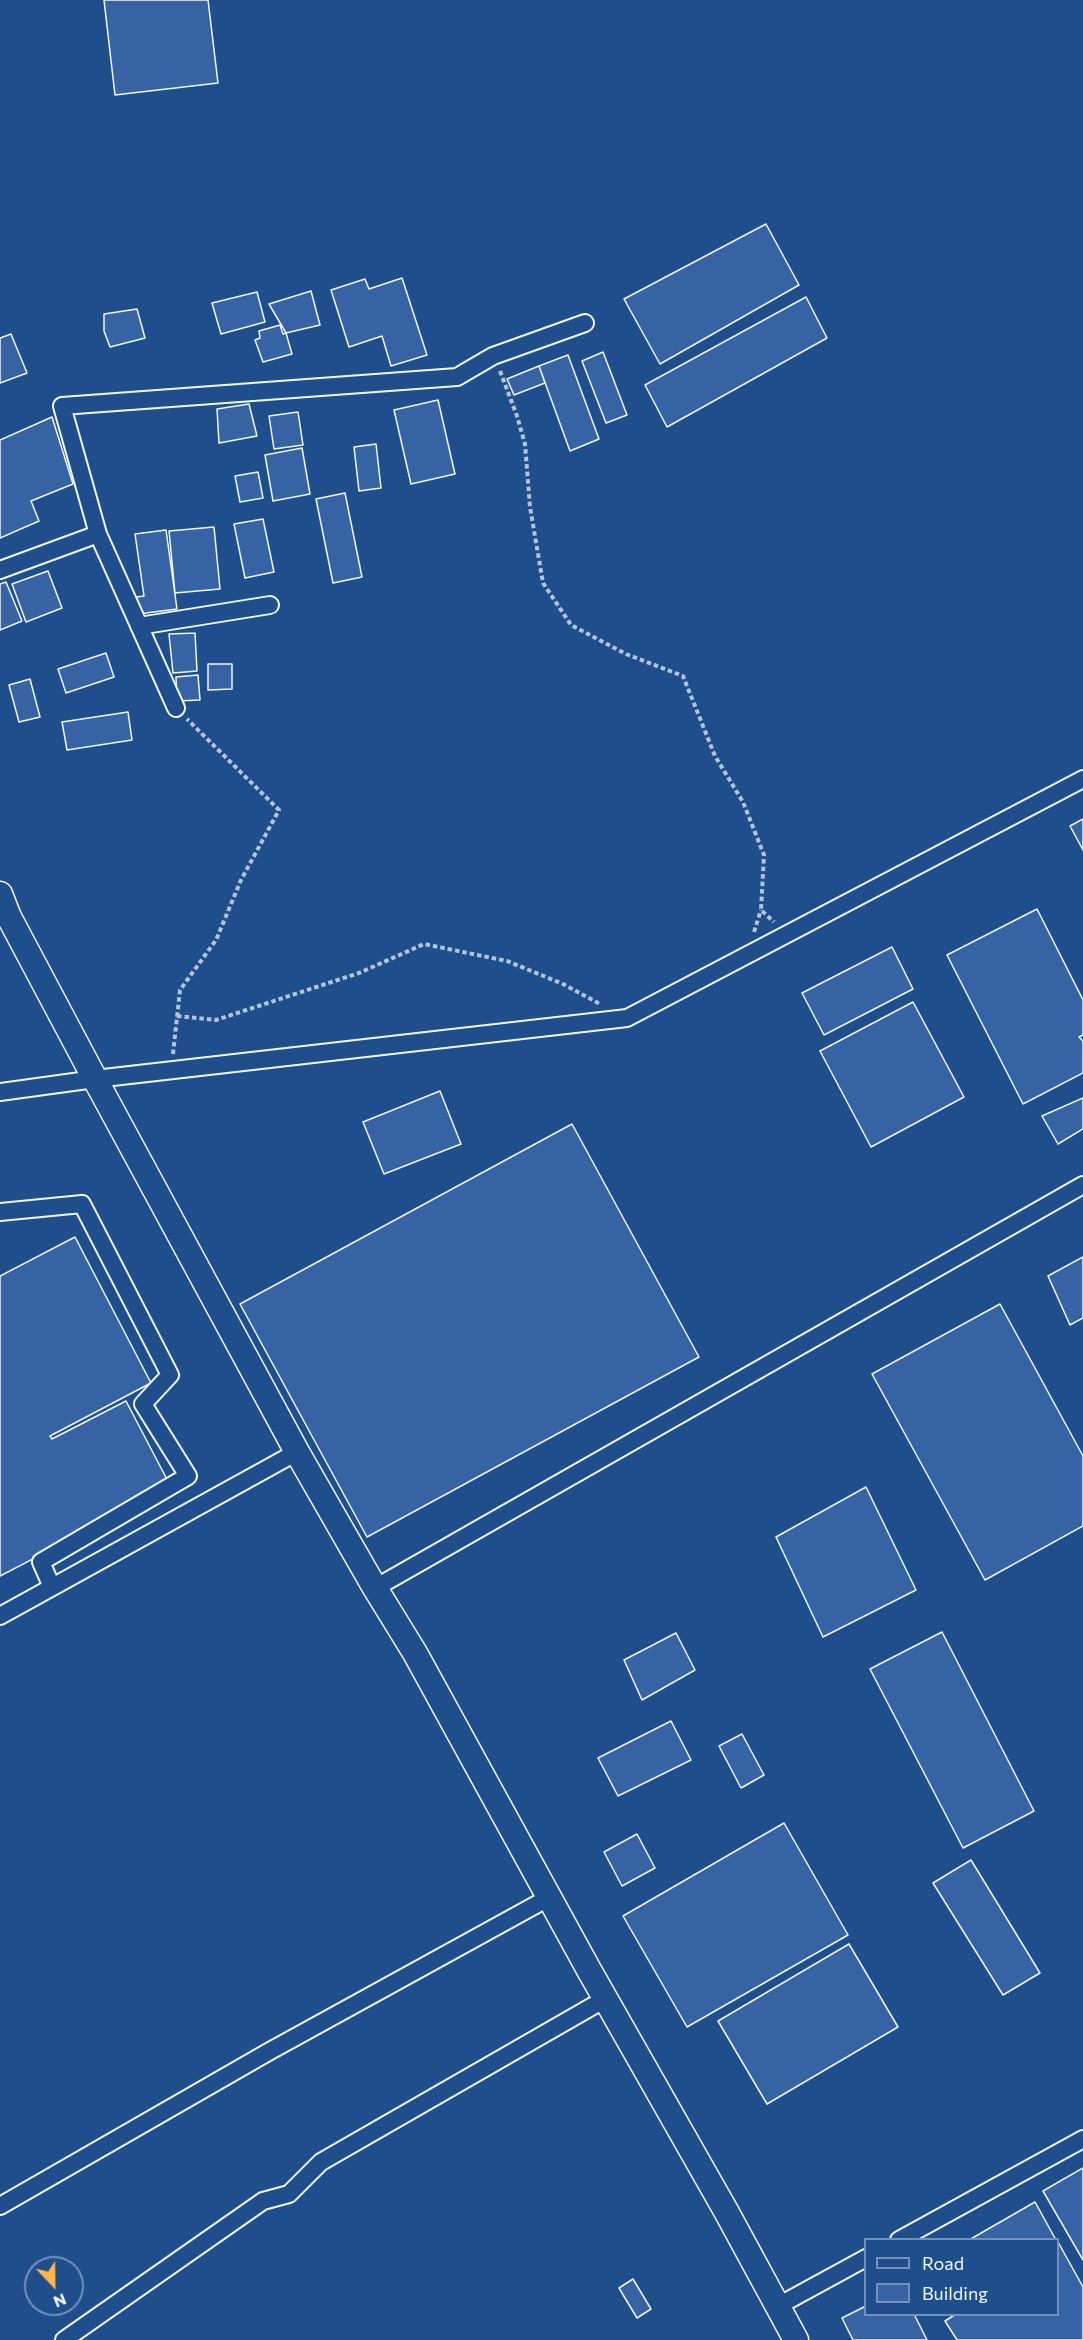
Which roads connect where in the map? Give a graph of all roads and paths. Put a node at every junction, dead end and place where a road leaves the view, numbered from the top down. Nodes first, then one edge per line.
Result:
1 (585, 323) dead end
2 (494, 356) junction
3 (98, 534) junction
4 (0, 570) edge
5 (270, 605) dead end
6 (140, 626) junction
7 (176, 708) joint
8 (1083, 779) edge
9 (0, 894) edge
10 (789, 934) junction
11 (177, 1016) junction
12 (627, 1018) junction
13 (171, 1071) junction
14 (95, 1079) junction
15 (0, 1092) edge
16 (1083, 1185) edge
17 (0, 1212) edge
18 (297, 1452) junction
19 (52, 1587) junction
20 (375, 1588) junction
21 (0, 1616) edge
22 (550, 1898) junction
23 (605, 1999) junction
24 (1083, 2139) edge
25 (0, 2206) edge
26 (903, 2238) edge
27 (864, 2259) edge
28 (778, 2306) junction
29 (64, 2340) edge
30 (796, 2340) edge

1 - 2 street
2 - 3 street
2 - 10 path
3 - 4 street
3 - 6 street
5 - 6 street
6 - 7 street
7 - 11 path
8 - 10 street
9 - 14 main road
10 - 12 street
11 - 12 path
11 - 13 path
12 - 13 street
13 - 14 street
14 - 15 street
14 - 18 main road
16 - 20 street
17 - 19 street
18 - 19 street
18 - 20 main road
19 - 21 street
20 - 22 main road
22 - 23 main road
22 - 25 street
23 - 28 main road
23 - 29 street
24 - 26 street
27 - 28 street
28 - 30 main road

